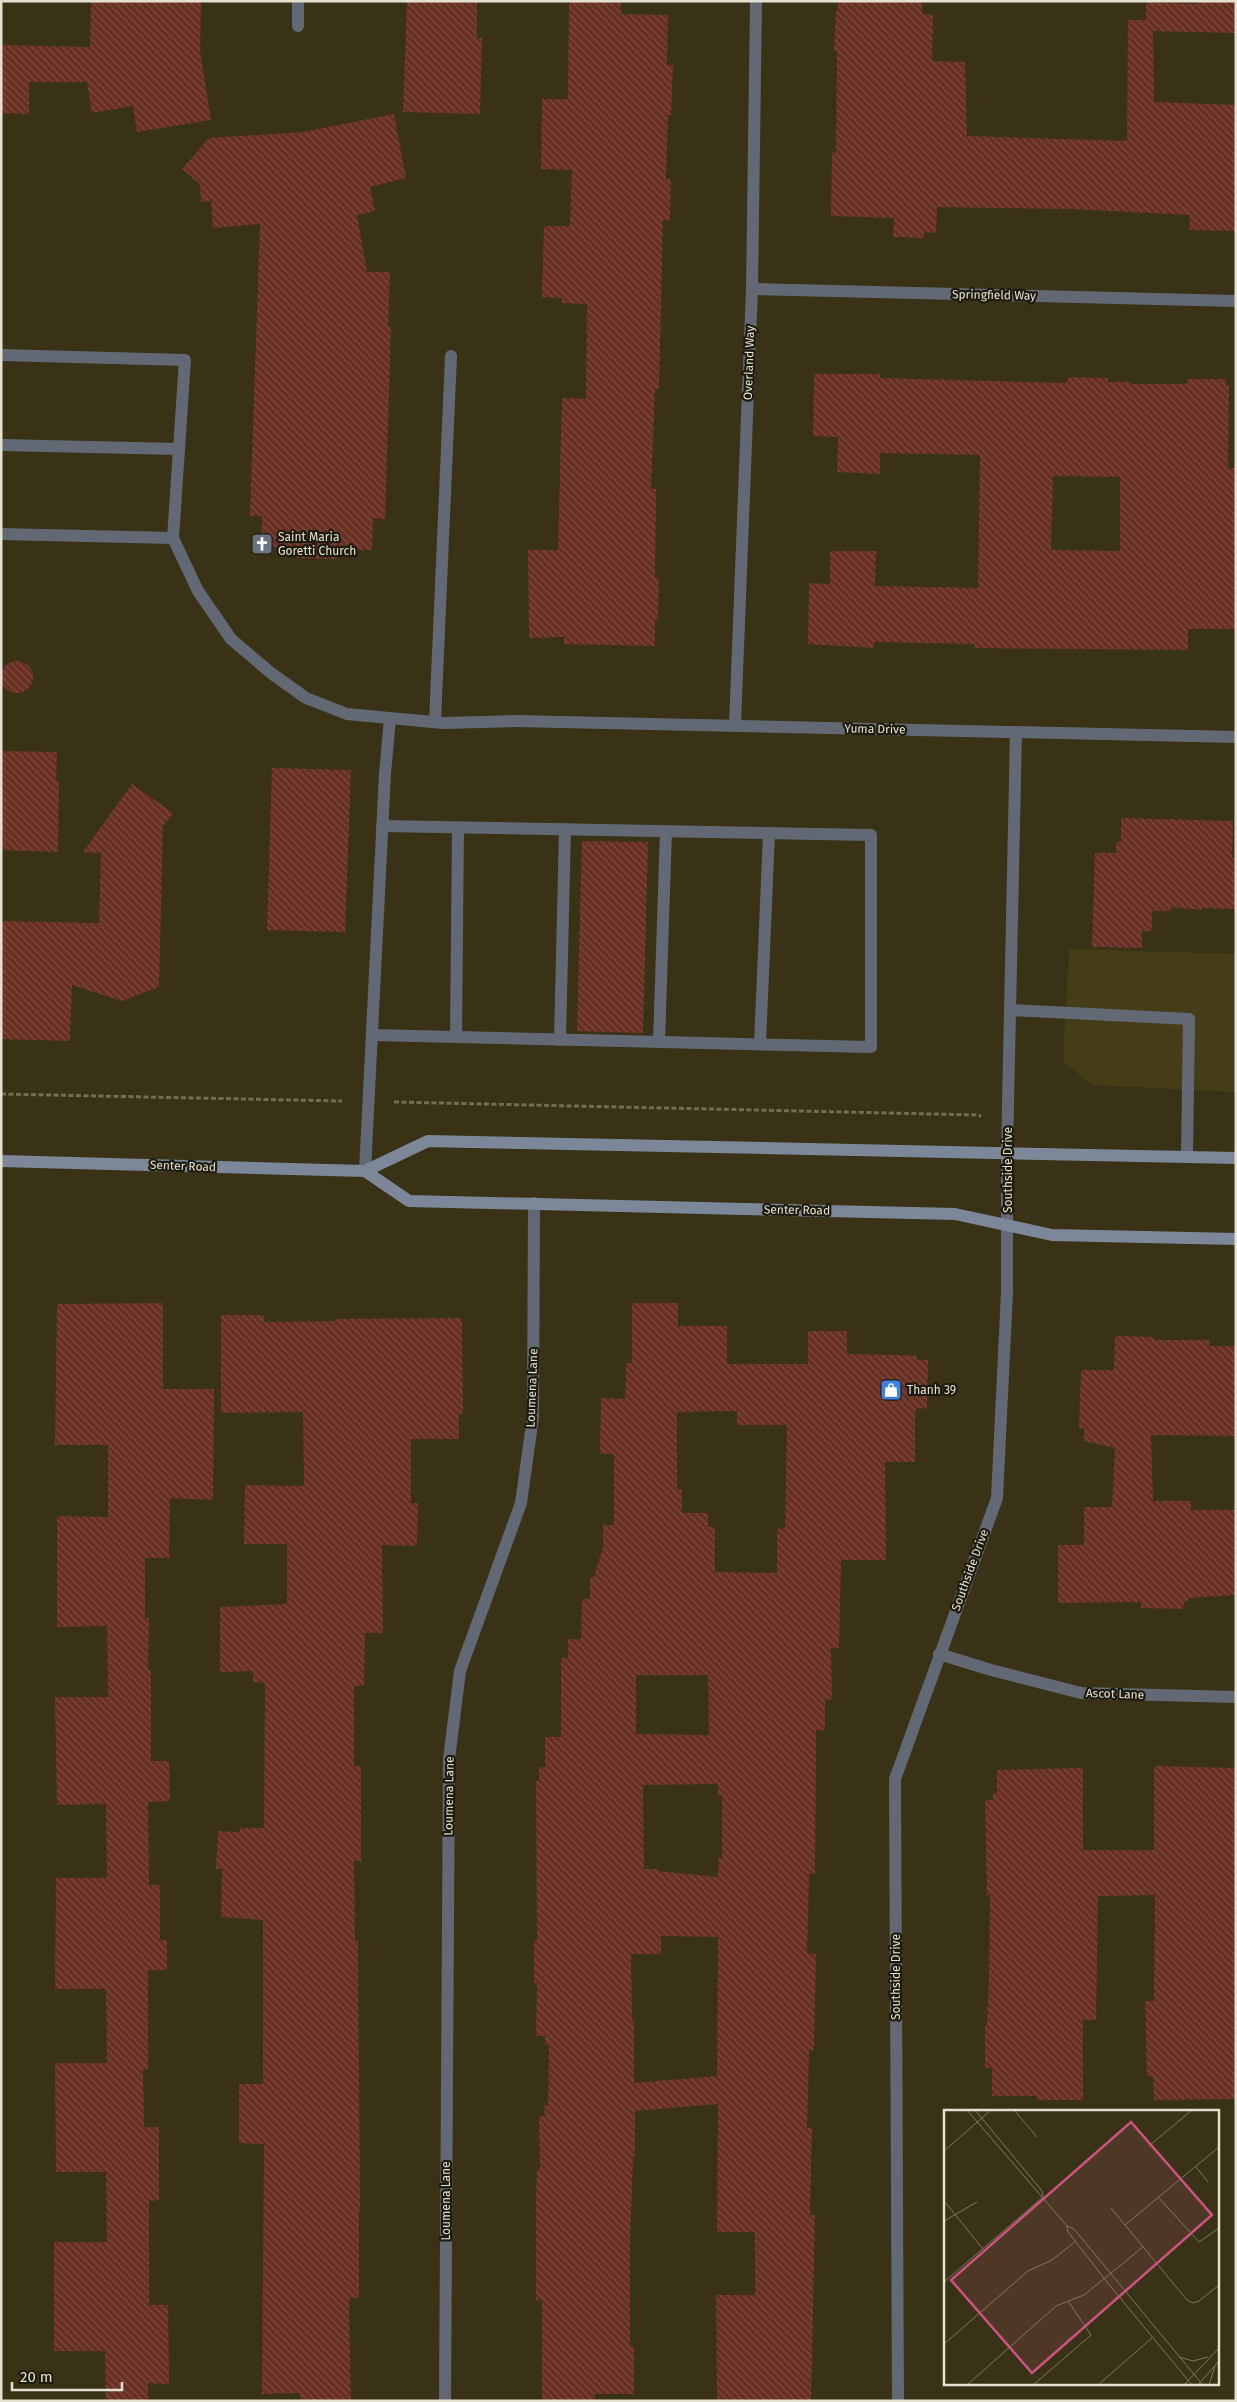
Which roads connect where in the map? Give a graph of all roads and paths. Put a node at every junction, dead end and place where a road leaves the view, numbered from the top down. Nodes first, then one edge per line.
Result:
1 (298, 1) edge
2 (756, 1) edge
3 (298, 26) dead end
4 (752, 289) junction
5 (1236, 301) edge
6 (1, 354) edge
7 (451, 356) dead end
8 (1, 445) edge
9 (179, 449) junction
10 (1, 534) edge
11 (173, 538) junction
12 (390, 718) junction
13 (435, 722) junction
14 (735, 725) junction
15 (1016, 732) junction
16 (1236, 737) edge
17 (382, 826) junction
18 (458, 828) junction
19 (565, 830) junction
20 (666, 831) junction
21 (769, 833) junction
22 (1010, 1010) junction
23 (372, 1035) junction
24 (456, 1037) junction
25 (560, 1040) junction
26 (659, 1042) junction
27 (760, 1044) junction
28 (1, 1094) edge
29 (369, 1101) junction
30 (1007, 1151) junction
31 (1187, 1156) junction
32 (1236, 1158) edge
33 (1, 1161) edge
34 (365, 1171) junction
35 (534, 1203) junction
36 (1007, 1224) junction
37 (1236, 1239) edge
38 (939, 1654) junction
39 (1236, 1697) edge
40 (444, 2401) edge
41 (898, 2401) edge

1 - 3 street
2 - 4 street, Overland Way
4 - 5 street, Springfield Way
4 - 14 street, Overland Way
6 - 9 street
7 - 13 street
8 - 9 street
9 - 11 street
10 - 11 street
11 - 12 street, Yuma Drive
12 - 13 street, Yuma Drive
12 - 17 street
13 - 14 street, Yuma Drive
14 - 15 street, Yuma Drive
15 - 16 street, Yuma Drive
15 - 22 street, Southside Drive
17 - 18 street
17 - 23 street
18 - 19 street
18 - 24 street
19 - 20 street
19 - 25 street
20 - 21 street
20 - 26 street
21 - 27 street
21 - 27 street
22 - 30 street, Southside Drive
22 - 31 street
23 - 24 street
23 - 29 street
24 - 25 street
25 - 26 street
26 - 27 street
28 - 29 path
29 - 30 path
29 - 34 street
30 - 31 main road, Senter Road
30 - 34 main road, Senter Road
30 - 36 street, Southside Drive
31 - 32 main road, Senter Road
33 - 34 main road, Senter Road
34 - 35 main road, Senter Road
35 - 36 main road, Senter Road
35 - 40 street, Loumena Lane
36 - 37 main road, Senter Road
36 - 38 street, Southside Drive
38 - 39 street, Ascot Lane
38 - 41 street, Southside Drive

